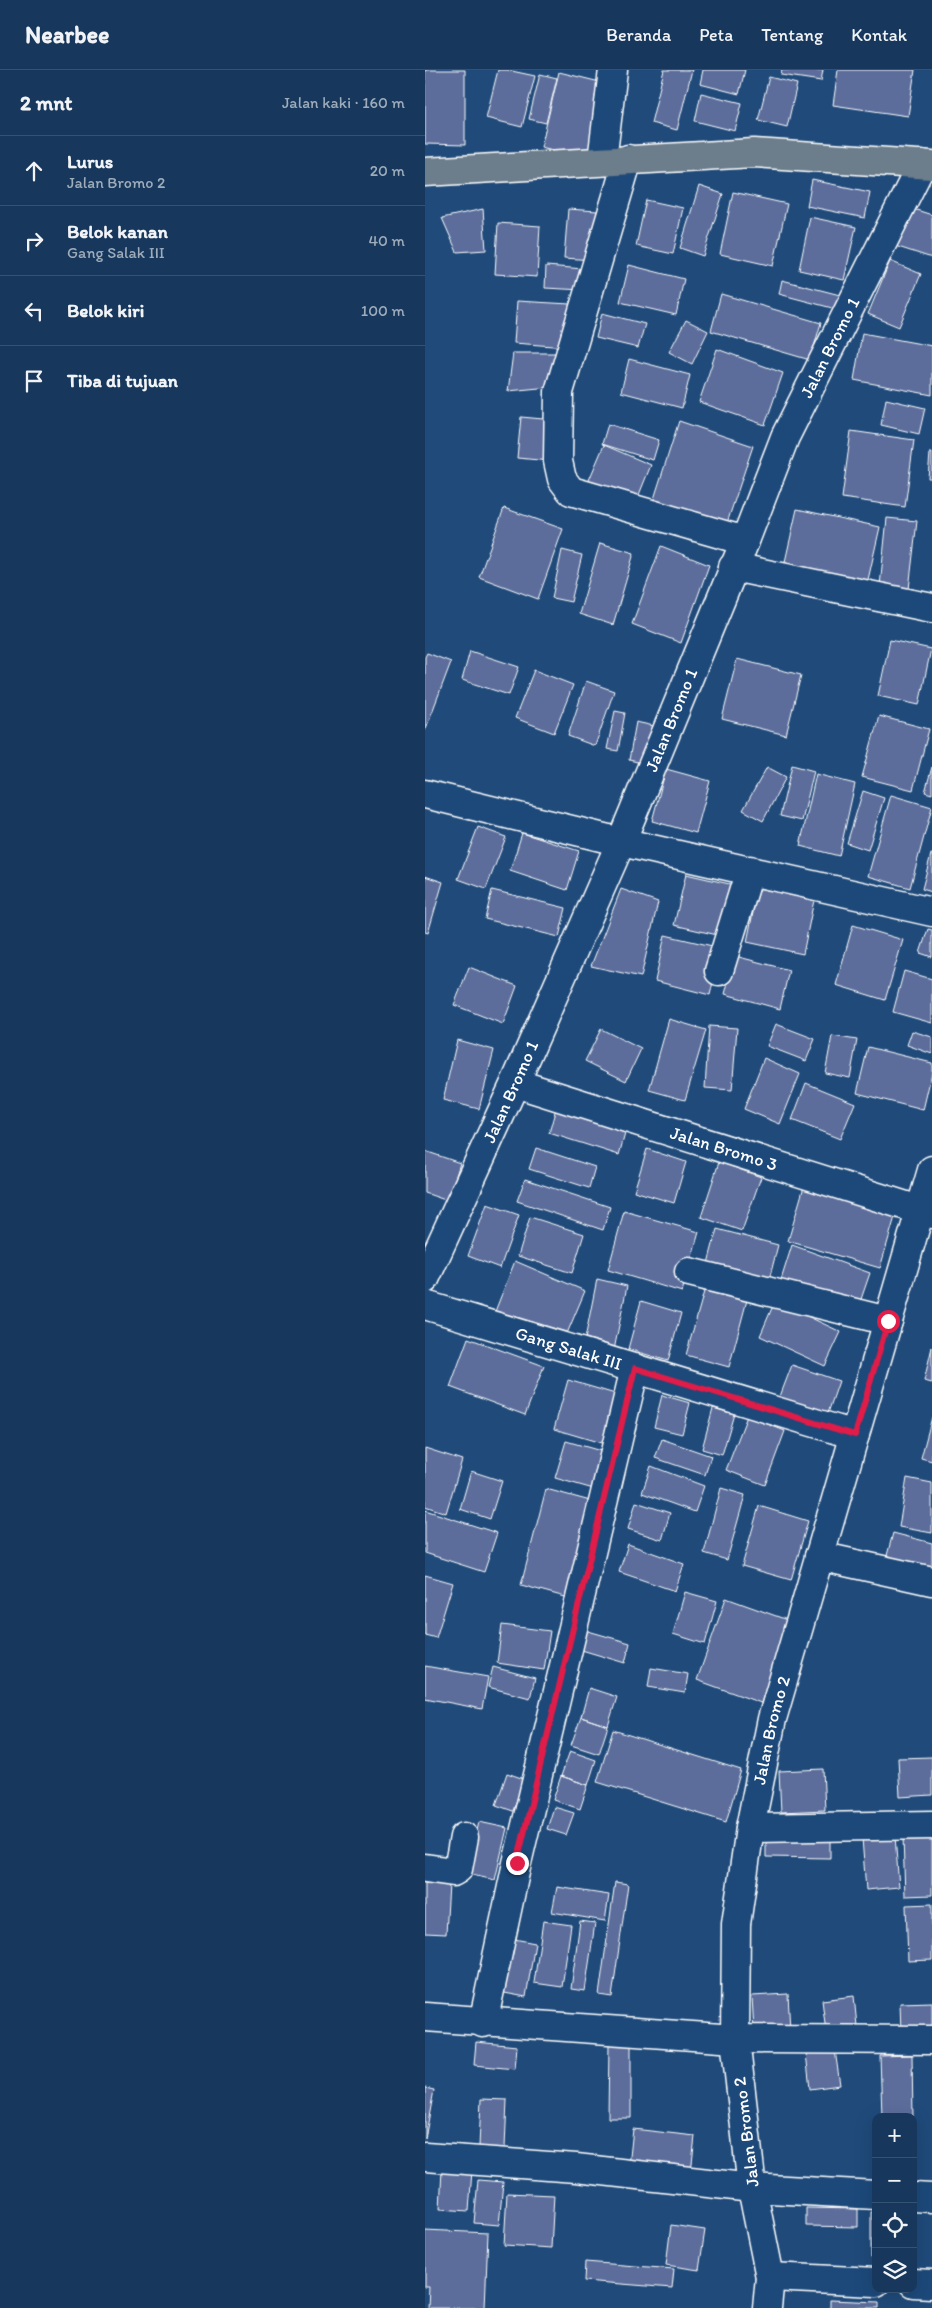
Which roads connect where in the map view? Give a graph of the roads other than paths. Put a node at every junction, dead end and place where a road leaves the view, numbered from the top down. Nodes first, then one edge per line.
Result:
1 (613, 70) edge
2 (615, 160) junction
3 (927, 164) edge
4 (425, 172) edge
5 (745, 542) junction
6 (733, 567) junction
7 (932, 608) edge
8 (425, 794) edge
9 (621, 842) junction
10 (750, 870) junction
11 (932, 912) edge
12 (719, 971) dead end
13 (515, 1083) junction
14 (932, 1170) edge
15 (926, 1213) edge
16 (689, 1272) dead end
17 (425, 1279) edge
18 (425, 1305) edge
19 (888, 1321) junction
20 (635, 1368) junction
21 (855, 1435) junction
22 (819, 1556) junction
23 (932, 1581) edge
24 (932, 1825) edge
25 (750, 1828) junction
26 (464, 1837) dead end
27 (425, 1868) edge
28 (425, 2017) edge
29 (483, 2023) junction
30 (735, 2040) junction
31 (932, 2040) edge
32 (425, 2157) edge
33 (752, 2188) junction
34 (872, 2195) edge
35 (917, 2197) edge
36 (932, 2198) edge
37 (770, 2277) junction
38 (872, 2282) edge
39 (917, 2283) edge
40 (932, 2284) edge
41 (767, 2308) edge

1 - 2 street
2 - 3 main road
2 - 4 main road
2 - 5 street
3 - 5 street, Jalan Bromo 1
5 - 6 street, Jalan Bromo 1
6 - 7 street
6 - 9 street, Jalan Bromo 1
8 - 9 street
9 - 10 street
9 - 13 street, Jalan Bromo 1
10 - 11 street
10 - 12 street
13 - 15 street, Jalan Bromo 3
13 - 17 street, Jalan Bromo 1
14 - 15 street, Jalan Bromo 2
15 - 19 street, Jalan Bromo 2
16 - 19 street
18 - 20 street, Gang Salak III
19 - 21 street, Jalan Bromo 2
20 - 21 street, Gang Salak III
20 - 29 street
21 - 22 street, Jalan Bromo 2
22 - 23 street
22 - 25 street, Jalan Bromo 2
24 - 25 street
25 - 30 street, Jalan Bromo 2
26 - 27 street
28 - 29 street
29 - 30 street
30 - 31 street
30 - 33 street, Jalan Bromo 2
32 - 33 street
33 - 34 street
33 - 37 street, Jalan Bromo 2
35 - 36 street
37 - 38 street
37 - 41 street, Jalan Bromo 2
39 - 40 street

